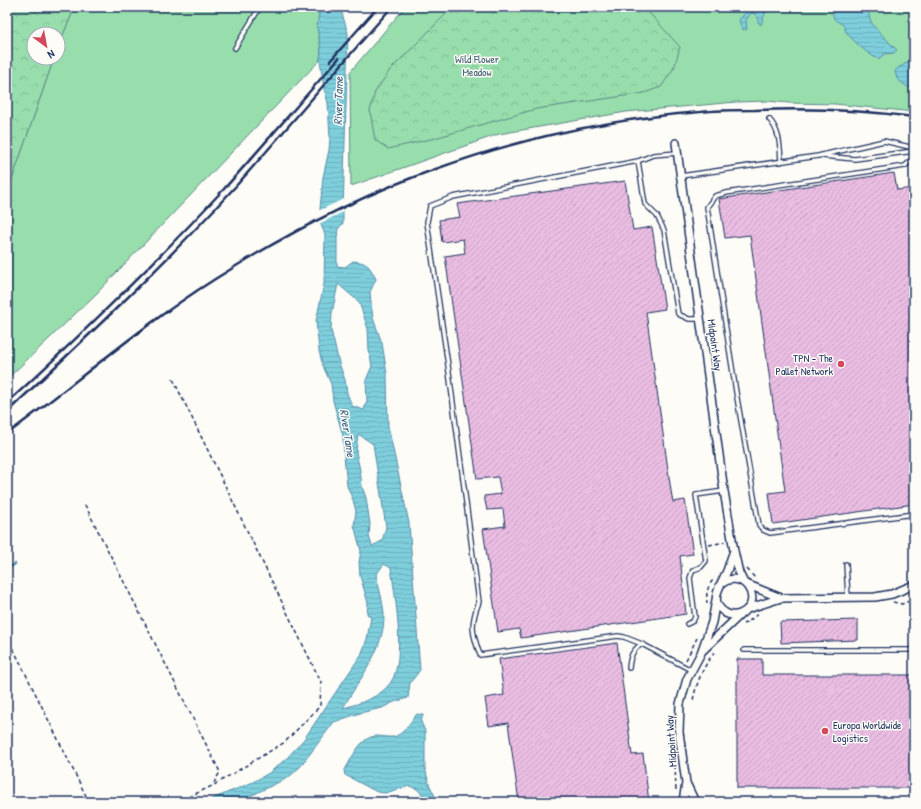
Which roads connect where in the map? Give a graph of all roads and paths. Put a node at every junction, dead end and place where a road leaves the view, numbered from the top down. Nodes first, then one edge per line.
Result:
1 (260, 7) edge
2 (235, 48) dead end
3 (770, 119) dead end
4 (676, 143) dead end
5 (914, 148) edge
6 (677, 152) junction
7 (914, 152) edge
8 (818, 156) junction
9 (914, 158) edge
10 (638, 161) junction
11 (781, 162) junction
12 (681, 176) junction
13 (701, 319) junction
14 (173, 379) dead end
15 (724, 491) junction
16 (85, 505) dead end
17 (914, 514) edge
18 (732, 541) junction
19 (703, 546) junction
20 (734, 551) junction
21 (846, 564) dead end
22 (744, 583) junction
23 (719, 586) junction
24 (913, 589) edge
25 (848, 597) junction
26 (781, 598) junction
27 (914, 599) edge
28 (716, 600) junction
29 (892, 602) dead end
30 (745, 611) junction
31 (761, 612) dead end
32 (687, 624) dead end
33 (740, 625) dead end
34 (7, 636) edge
35 (642, 644) junction
36 (719, 646) dead end
37 (744, 650) dead end
38 (914, 650) edge
39 (701, 653) junction
40 (630, 668) dead end
41 (691, 670) junction
42 (693, 700) dead end
43 (686, 783) junction
44 (214, 785) junction
45 (89, 802) edge
46 (178, 802) edge
47 (683, 802) edge
48 (695, 802) edge

1 - 2 lane
3 - 11 lane
4 - 6 street, Midpoint Way
5 - 8 lane
6 - 10 lane
6 - 12 street, Midpoint Way
7 - 8 lane
8 - 11 lane
9 - 17 lane
10 - 13 lane
10 - 35 lane
11 - 12 lane
12 - 13 street, Midpoint Way
13 - 15 street, Midpoint Way
14 - 44 path
15 - 18 street, Midpoint Way
15 - 19 lane
16 - 44 path
18 - 19 path
18 - 20 street, Midpoint Way
19 - 32 lane
20 - 22 street, Midpoint Way
20 - 23 street
21 - 25 lane
22 - 23 street
22 - 26 street, Midpoint Way
22 - 30 street
23 - 28 street
24 - 25 street, Midpoint Way
25 - 26 street, Midpoint Way
26 - 30 street, Midpoint Way
27 - 29 path
28 - 30 street
28 - 39 street, Midpoint Way
30 - 39 street, Midpoint Way
31 - 33 path
34 - 45 path
35 - 40 lane
35 - 41 lane
36 - 42 path
37 - 38 lane
39 - 41 street, Midpoint Way
41 - 43 street, Midpoint Way
43 - 47 street, Midpoint Way
43 - 48 street, Midpoint Way
44 - 46 path

